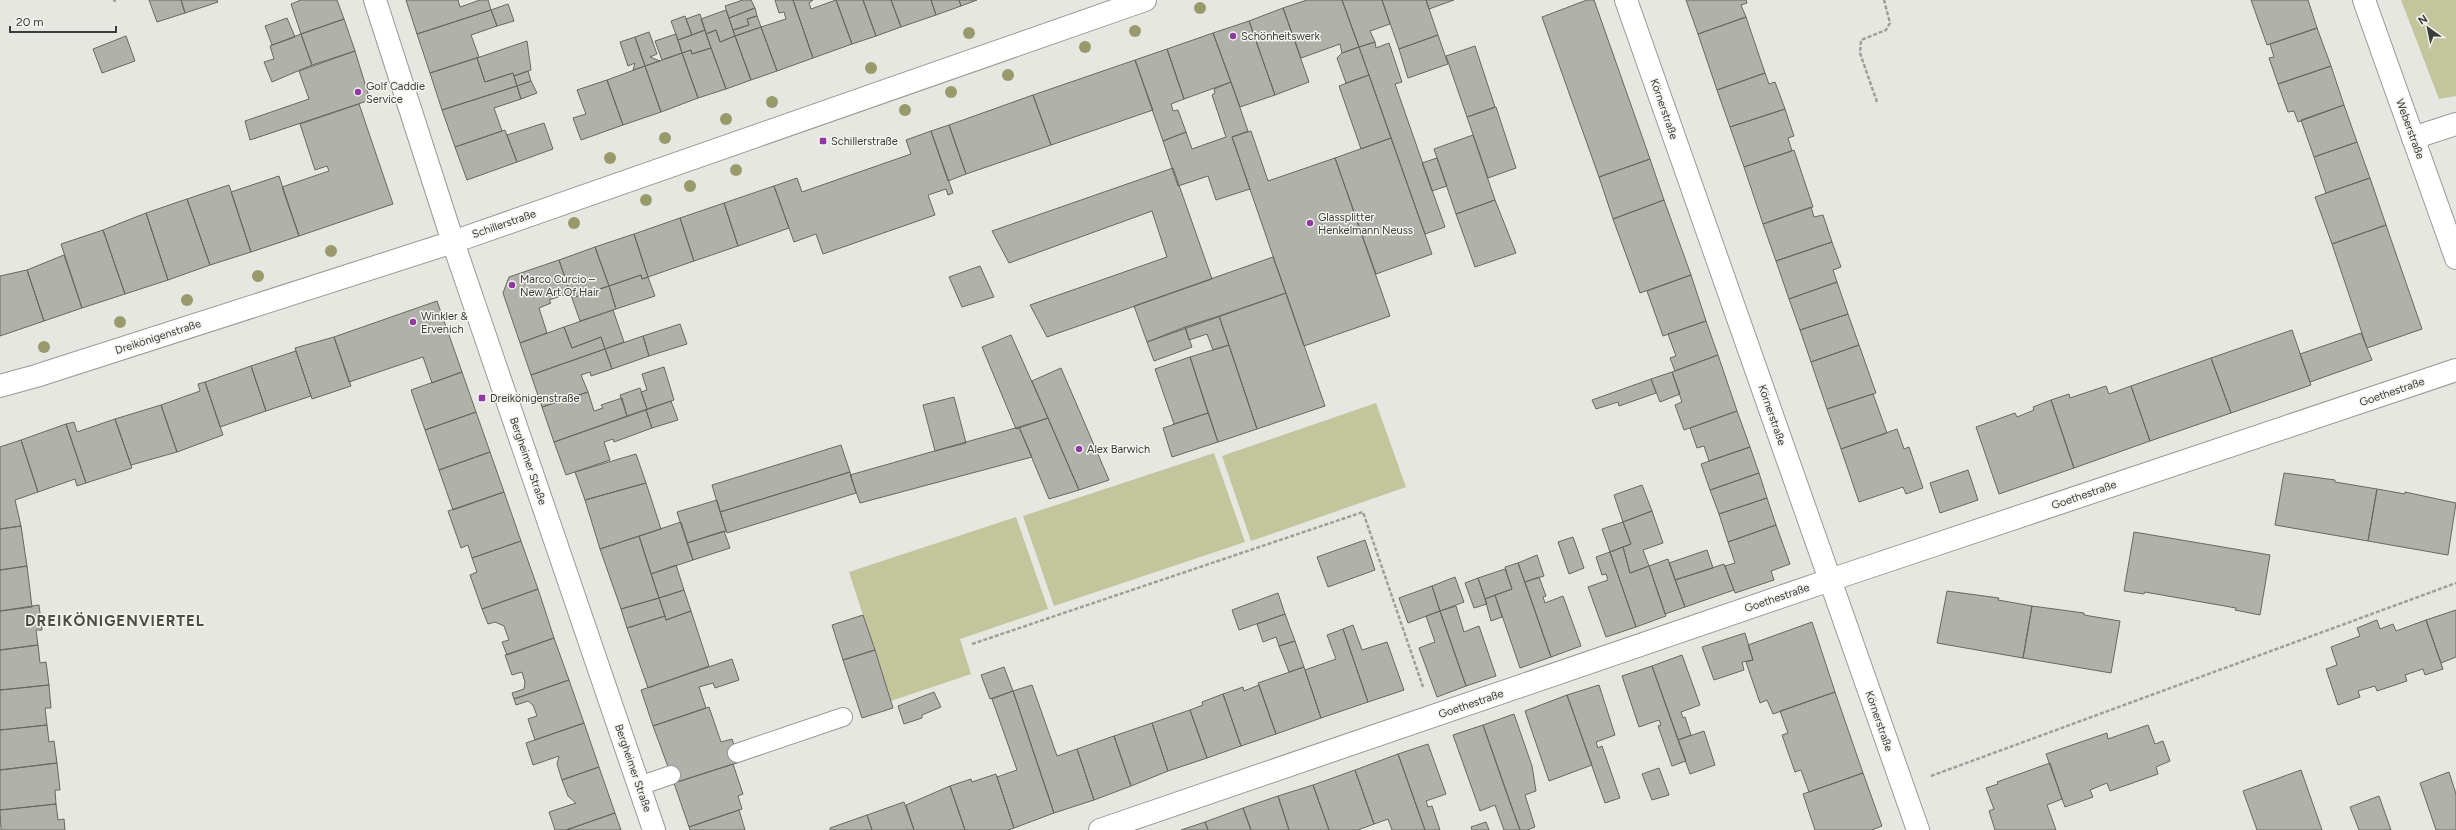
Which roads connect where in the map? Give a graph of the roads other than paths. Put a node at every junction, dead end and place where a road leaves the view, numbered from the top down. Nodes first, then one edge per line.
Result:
1 (376, 0) edge
2 (1145, 0) edge
3 (1626, 0) edge
4 (2364, 0) edge
5 (2456, 124) edge
6 (2413, 138) junction
7 (453, 242) junction
8 (2456, 258) edge
9 (2456, 370) edge
10 (0, 386) edge
11 (1830, 580) junction
12 (843, 717) dead end
13 (737, 753) dead end
14 (671, 776) dead end
15 (639, 786) junction
16 (654, 830) edge
17 (1100, 830) edge
18 (1918, 830) edge

1 - 7 street, Bergheimer Straße
2 - 7 street, Schillerstraße
3 - 11 street, Körnerstraße
4 - 6 street, Weberstraße
5 - 6 street
6 - 8 street, Weberstraße
7 - 10 street, Dreikönigenstraße
7 - 15 street, Bergheimer Straße
9 - 11 street, Goethestraße
11 - 17 street, Goethestraße
11 - 18 street, Körnerstraße
12 - 13 lane
14 - 15 lane
15 - 16 street, Bergheimer Straße

